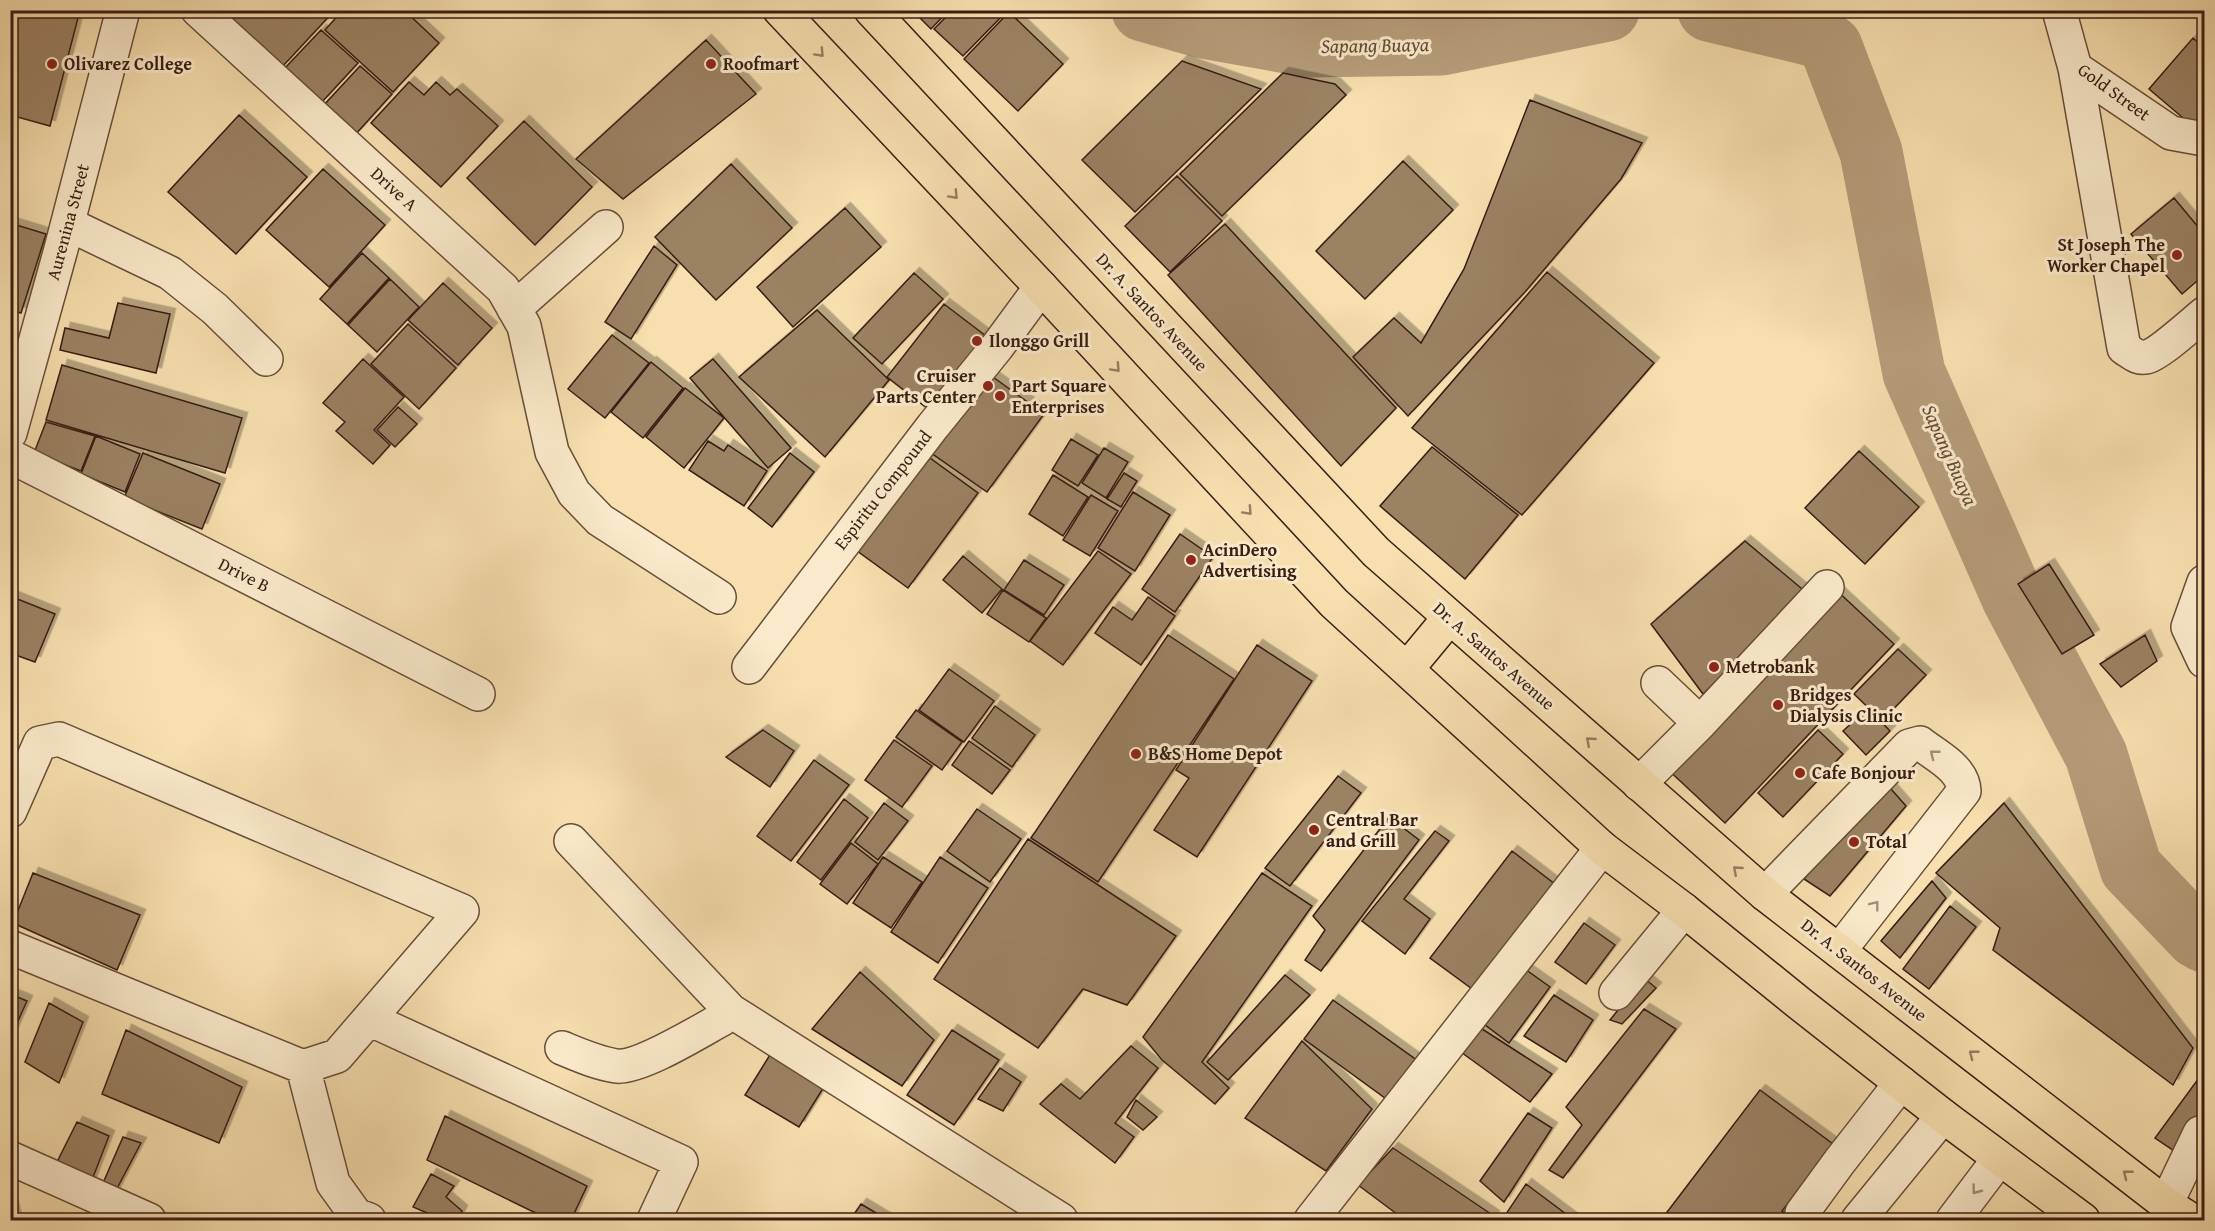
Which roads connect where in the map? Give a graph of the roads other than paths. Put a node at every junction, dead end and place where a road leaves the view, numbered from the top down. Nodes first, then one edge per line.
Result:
1 (123, 10) edge
2 (198, 10) edge
3 (780, 10) edge
4 (872, 10) edge
5 (2059, 10) edge
6 (2075, 68) junction
7 (2205, 140) edge
8 (68, 224) junction
9 (606, 227) dead end
10 (1041, 287) junction
11 (514, 309) junction
12 (2205, 314) edge
13 (266, 359) dead end
14 (10, 433) edge
15 (10, 456) edge
16 (2205, 582) edge
17 (1827, 586) dead end
18 (718, 597) dead end
19 (1450, 617) junction
20 (2205, 661) edge
21 (749, 667) dead end
22 (1407, 669) junction
23 (1658, 683) dead end
24 (478, 694) dead end
25 (1700, 723) junction
26 (1639, 784) junction
27 (10, 811) edge
28 (571, 841) dead end
29 (1602, 848) junction
30 (1765, 894) junction
31 (1684, 910) junction
32 (10, 947) edge
33 (1839, 951) junction
34 (1616, 993) dead end
35 (731, 1011) junction
36 (369, 1019) junction
37 (562, 1047) dead end
38 (303, 1067) junction
39 (1901, 1083) junction
40 (1943, 1116) junction
41 (2200, 1133) dead end
42 (10, 1158) edge
43 (2000, 1159) junction
44 (2179, 1212) edge
45 (1802, 1213) dead end
46 (353, 1219) edge
47 (2082, 1220) edge
48 (149, 1221) edge
49 (654, 1221) edge
50 (1061, 1221) edge
51 (1311, 1221) edge
52 (1858, 1221) edge
53 (1953, 1221) edge

1 - 8 street, Aurenina Street
2 - 11 street, Drive A
3 -> 10 main road
4 - 19 main road, Dr. A. Santos Avenue
5 - 6 street, Gold Street
6 - 7 street, Gold Street
6 - 12 street
8 - 13 street
8 - 14 street, Aurenina Street
9 - 11 street
10 - 21 street, Espiritu Compound
10 -> 22 main road
11 - 18 street, Drive A
15 - 24 street, Drive B
16 - 20 street
17 - 25 street
19 - 22 main road
26 -> 19 main road, Dr. A. Santos Avenue
22 - 29 main road
23 - 25 street
25 - 26 street
30 -> 26 main road, Dr. A. Santos Avenue
27 - 36 street
28 - 35 street
29 - 31 main road
29 - 51 street
30 - 33 main road, Dr. A. Santos Avenue
33 -> 30 street
31 - 34 street
31 - 39 main road
32 - 38 street
44 -> 33 main road, Dr. A. Santos Avenue
35 - 37 street
35 - 50 street
36 - 38 street
36 - 49 street
38 - 46 street
39 - 40 main road
39 - 45 street
40 - 43 main road
40 - 52 street
41 - 44 street
42 - 48 street
43 - 47 main road
43 -> 53 street

